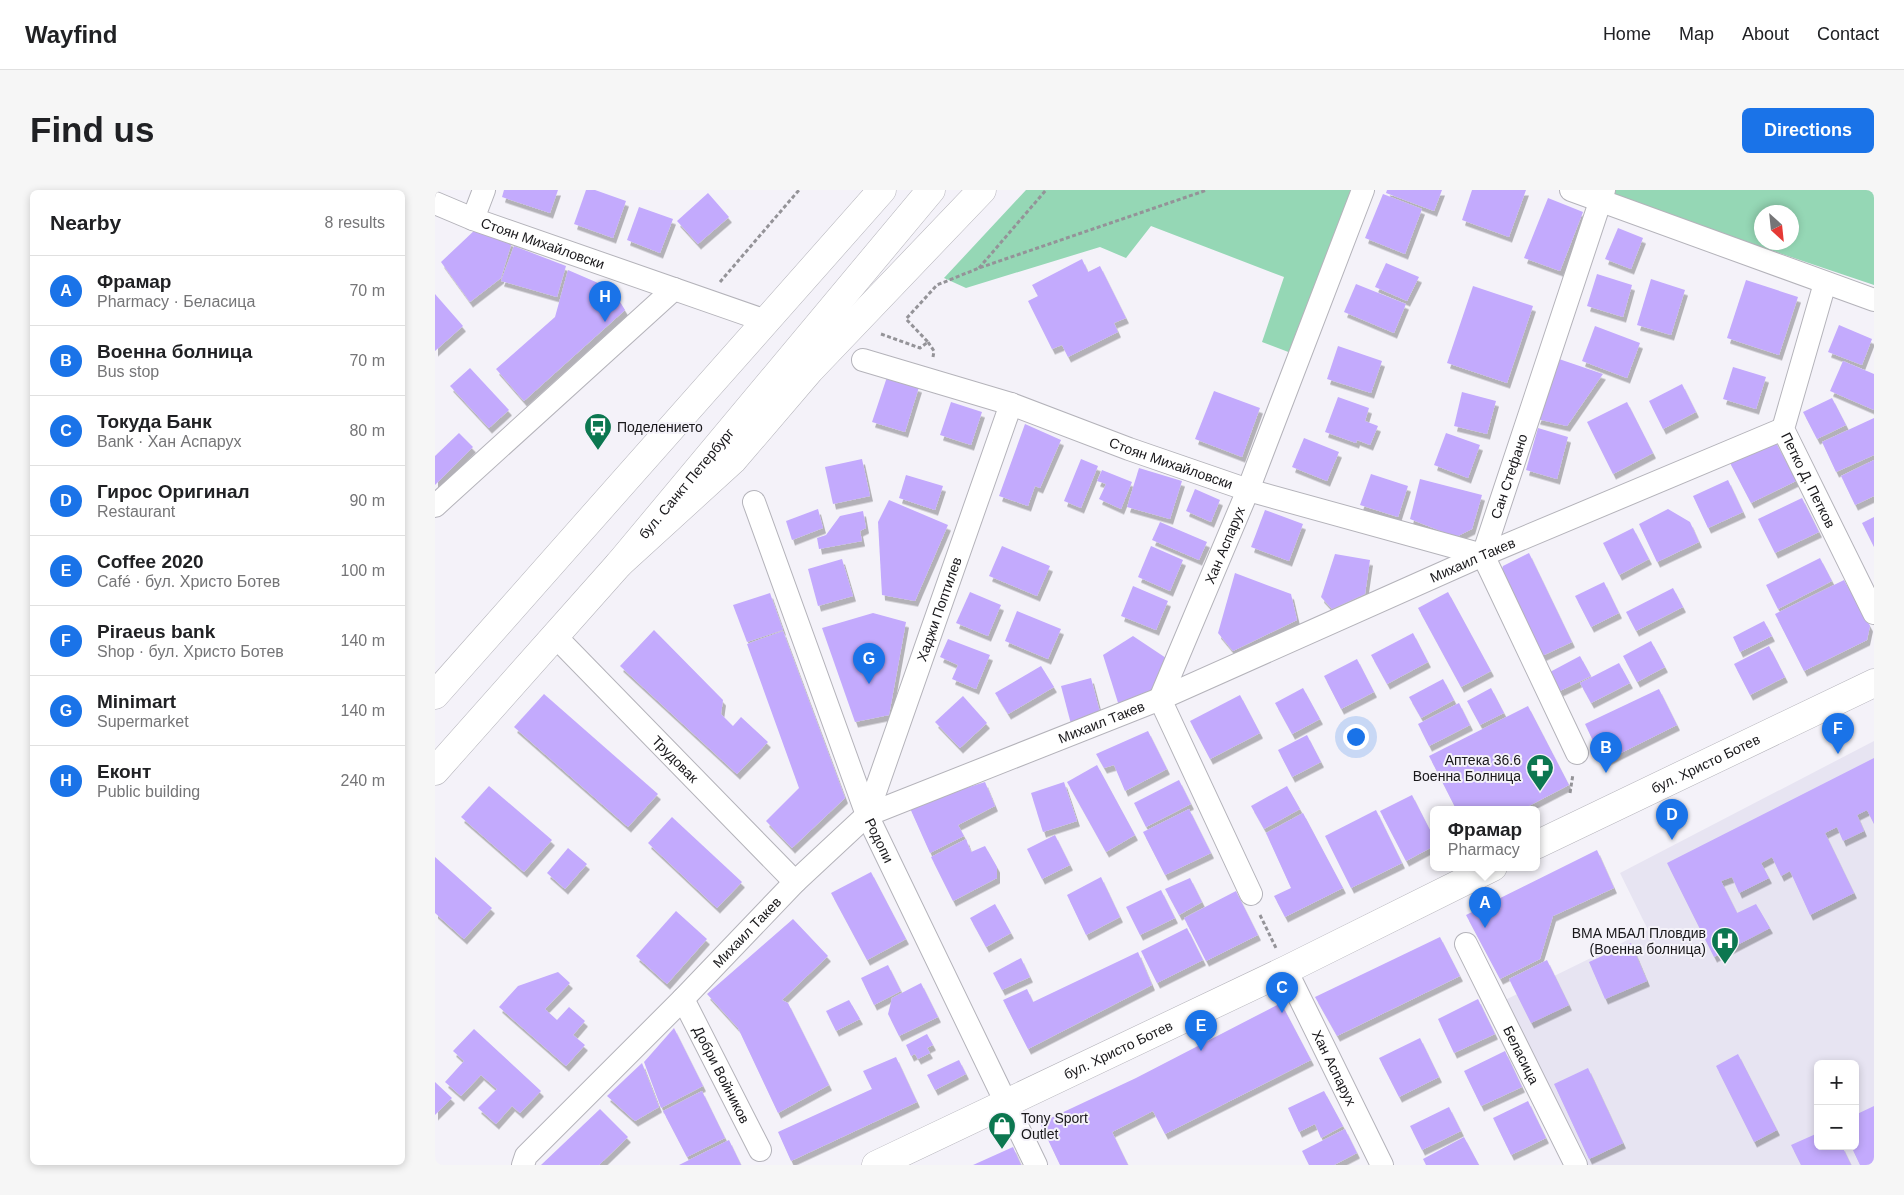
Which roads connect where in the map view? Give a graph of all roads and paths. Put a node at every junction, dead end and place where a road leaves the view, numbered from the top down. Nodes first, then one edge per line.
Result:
1 (484, 190) edge
2 (799, 190) edge
3 (883, 190) edge
4 (931, 190) edge
5 (982, 190) edge
6 (1046, 190) edge
7 (1207, 190) edge
8 (1363, 190) edge
9 (1571, 190) edge
10 (1602, 195) edge
11 (439, 210) edge
12 (473, 220) junction
13 (979, 268) junction
14 (1825, 283) junction
15 (674, 289) junction
16 (705, 300) junction
17 (1874, 300) edge
18 (765, 321) junction
19 (853, 324) junction
20 (863, 360) dead end
21 (1011, 404) junction
22 (1783, 429) junction
23 (1248, 490) junction
24 (754, 502) dead end
25 (435, 506) edge
26 (1483, 555) junction
27 (619, 564) junction
28 (1874, 613) edge
29 (555, 636) junction
30 (1874, 683) edge
31 (435, 695) edge
32 (1161, 699) junction
33 (1577, 752) dead end
34 (435, 771) edge
35 (867, 815) junction
36 (1540, 843) edge
37 (1485, 871) edge
38 (795, 882) junction
39 (1251, 894) joint
40 (1466, 944) dead end
41 (1286, 970) junction
42 (683, 999) junction
43 (1007, 1102) junction
44 (760, 1150) dead end
45 (523, 1165) edge
46 (876, 1165) edge
47 (1036, 1165) edge
48 (1382, 1165) edge
49 (1577, 1165) edge

1 - 12 street
2 - 16 path
3 - 18 main road
4 - 27 main road, бул. Санкт Петербург
5 - 19 main road
6 - 13 path
7 - 13 path
8 - 23 street, Хан Аспарух
9 - 10 street
10 - 14 street
10 - 26 street, Сан Стефано
11 - 12 street, Стоян Михайловски
12 - 15 street, Стоян Михайловски
13 - 19 path
14 - 17 street
14 - 22 street, Петко Д. Петков
15 - 16 street, Стоян Михайловски
15 - 25 street
16 - 18 street, Стоян Михайловски
18 - 31 main road
19 - 27 main road
20 - 21 street, Стоян Михайловски
21 - 23 street, Стоян Михайловски
21 - 35 street, Хаджи Поптилев
22 - 26 street, Михаил Такев
22 - 28 street, Петко Д. Петков
23 - 26 street, Стоян Михайловски
23 - 32 street, Хан Аспарух
24 - 35 street, Родопи
26 - 32 street, Михаил Такев
26 - 33 street
27 - 29 main road, бул. Санкт Петербург
29 - 34 main road, бул. Санкт Петербург
29 - 38 street, Трудовак
30 - 36 main road, бул. Христо Ботев
32 - 35 street, Михаил Такев
32 - 39 street
35 - 38 street, Михаил Такев
35 - 43 street, Родопи
37 - 41 main road, бул. Христо Ботев
38 - 42 street, Михаил Такев
39 - 41 path
40 - 49 street, Беласица
41 - 43 main road, бул. Христо Ботев
41 - 48 street, Хан Аспарух
42 - 44 street, Добри Войников
42 - 45 street, Михаил Такев
43 - 46 main road, бул. Христо Ботев
43 - 47 street, Родопи

